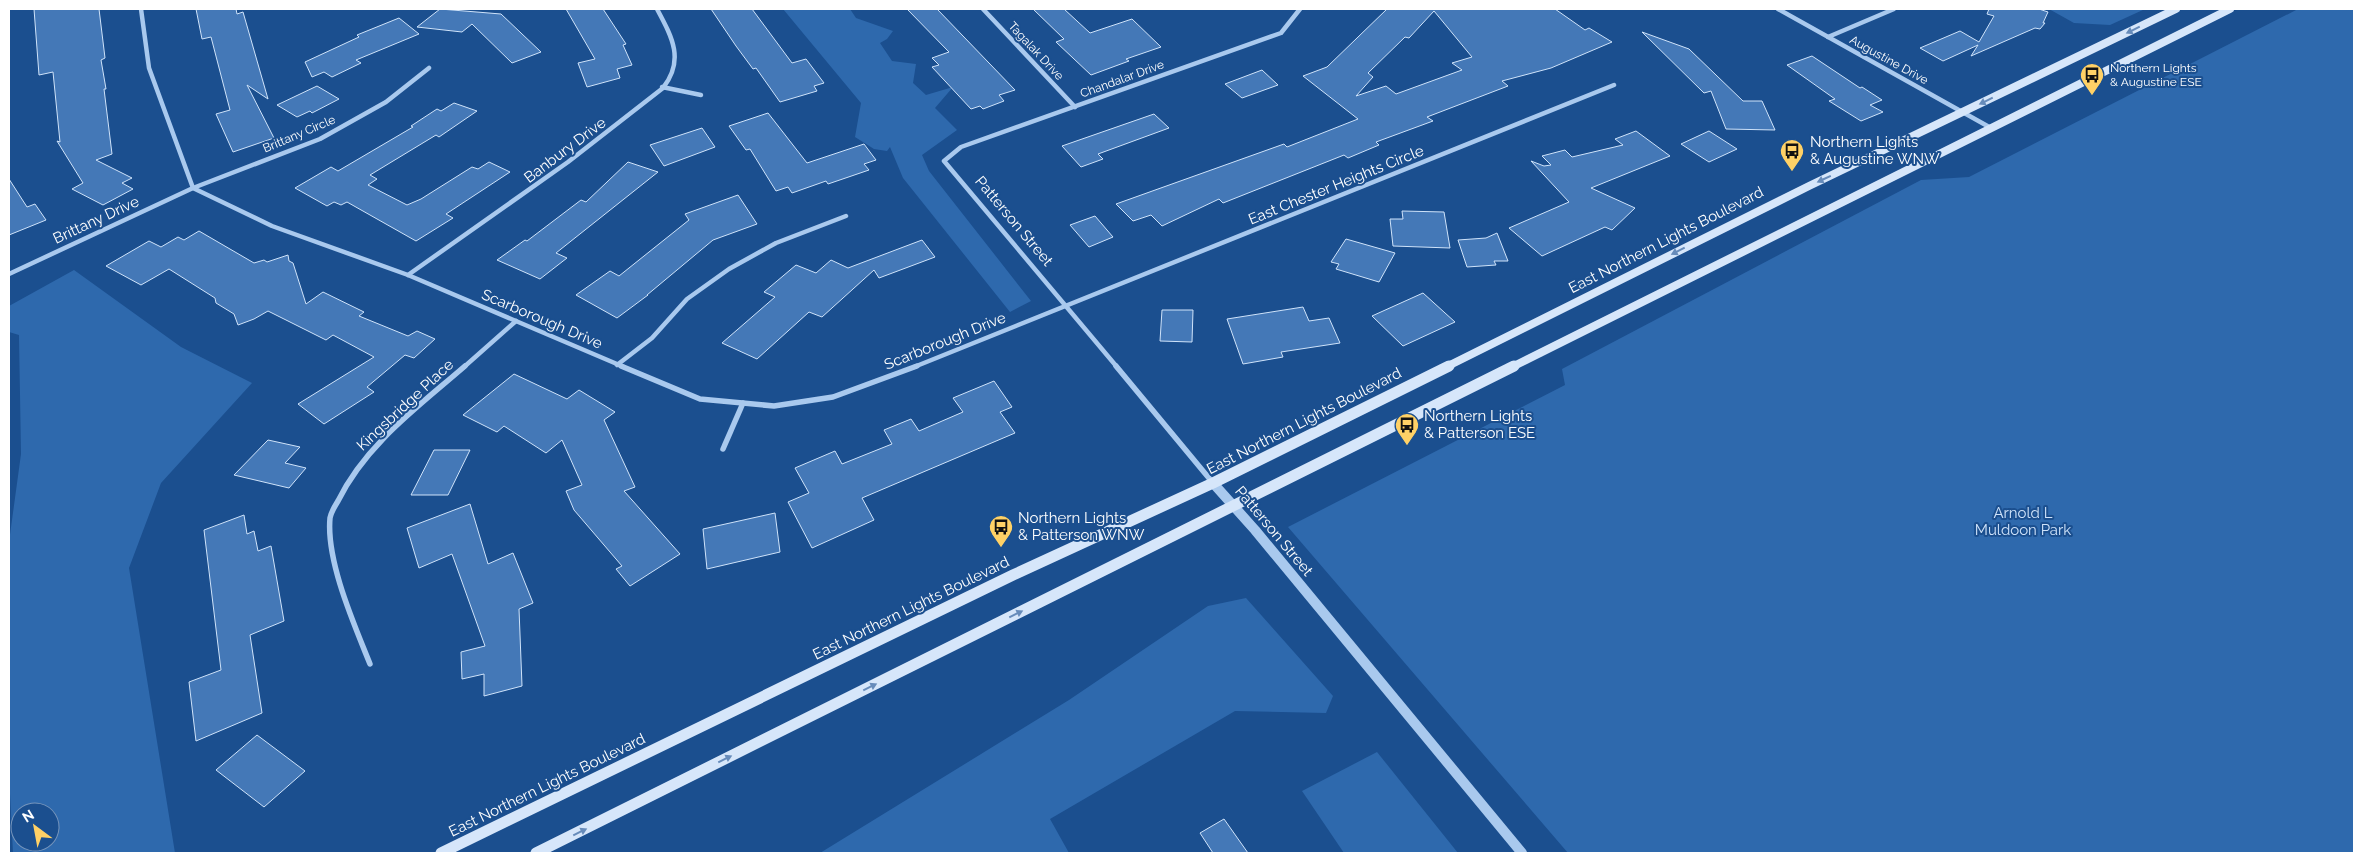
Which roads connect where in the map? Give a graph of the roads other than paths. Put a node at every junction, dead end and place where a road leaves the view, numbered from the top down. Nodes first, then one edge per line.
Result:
1 (141, 9) edge
2 (658, 9) edge
3 (983, 9) edge
4 (1300, 9) edge
5 (1778, 9) edge
6 (1894, 9) edge
7 (2176, 9) edge
8 (2230, 9) edge
9 (1828, 37) junction
10 (429, 68) dead end
11 (1614, 85) dead end
12 (662, 87) junction
13 (701, 95) dead end
14 (1075, 107) junction
15 (1963, 113) junction
16 (1991, 128) junction
17 (944, 161) joint
18 (193, 188) junction
19 (846, 216) dead end
20 (9, 274) edge
21 (408, 275) junction
22 (1066, 306) junction
23 (516, 321) junction
24 (618, 364) junction
25 (743, 403) junction
26 (723, 449) dead end
27 (1213, 483) junction
28 (1233, 506) junction
29 (370, 664) dead end
30 (441, 853) edge
31 (536, 853) edge
32 (1522, 853) edge

1 - 18 street
2 - 12 street, Banbury Drive
3 - 14 street, Tagalak Drive
4 - 14 street, Chandalar Drive
5 - 9 street, Augustine Drive
6 - 9 street
7 -> 15 main road, East Northern Lights Boulevard
8 - 16 main road
9 - 15 street, Augustine Drive
10 - 18 street, Brittany Circle
11 - 22 street, East Chester Heights Circle
12 - 13 street
12 - 21 street, Banbury Drive
14 - 17 street, Chandalar Drive
15 - 16 street, Augustine Drive
15 -> 27 main road, East Northern Lights Boulevard
16 - 28 main road
17 - 22 street, Patterson Street
18 - 20 street, Brittany Drive
18 - 21 street, Scarborough Drive
19 - 24 street
21 - 23 street, Scarborough Drive
22 - 25 street, Scarborough Drive
22 - 27 street, Patterson Street
23 - 24 street, Scarborough Drive
23 - 29 street, Kingsbridge Place
24 - 25 street, Scarborough Drive
25 - 26 street
27 - 28 street, Patterson Street
27 - 30 main road, East Northern Lights Boulevard
31 -> 28 main road
28 - 32 street, Patterson Street

